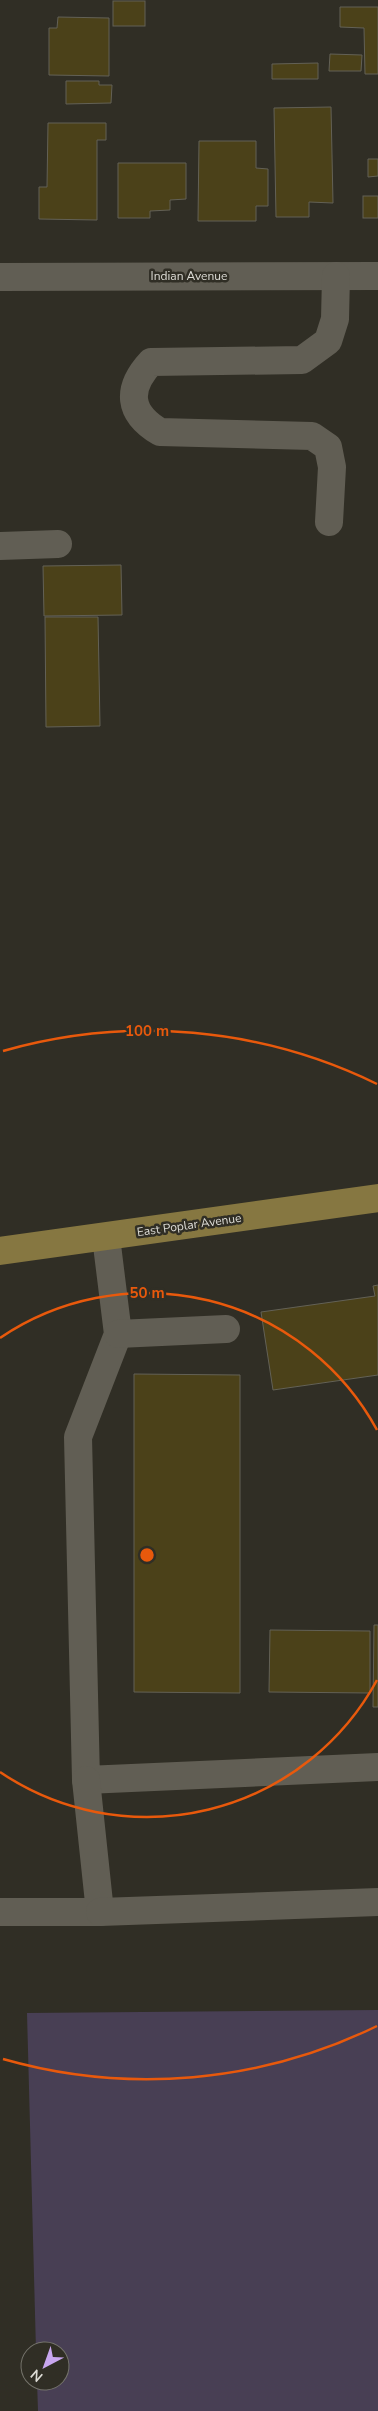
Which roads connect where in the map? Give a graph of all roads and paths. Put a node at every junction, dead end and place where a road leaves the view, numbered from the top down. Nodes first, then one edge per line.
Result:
1 (336, 276) junction
2 (378, 276) edge
3 (0, 277) edge
4 (329, 522) dead end
5 (58, 544) dead end
6 (0, 546) edge
7 (378, 1198) edge
8 (106, 1237) junction
9 (0, 1252) edge
10 (226, 1329) dead end
11 (118, 1334) junction
12 (378, 1767) edge
13 (86, 1780) junction
14 (378, 1902) edge
15 (0, 1912) edge
16 (100, 1912) junction

1 - 2 street, Indian Avenue
1 - 3 street, Indian Avenue
1 - 4 street
5 - 6 street
7 - 8 main road, East Poplar Avenue
8 - 9 main road, East Poplar Avenue
8 - 11 street
10 - 11 street
11 - 13 street
12 - 13 street
13 - 16 street
14 - 16 street
15 - 16 street

